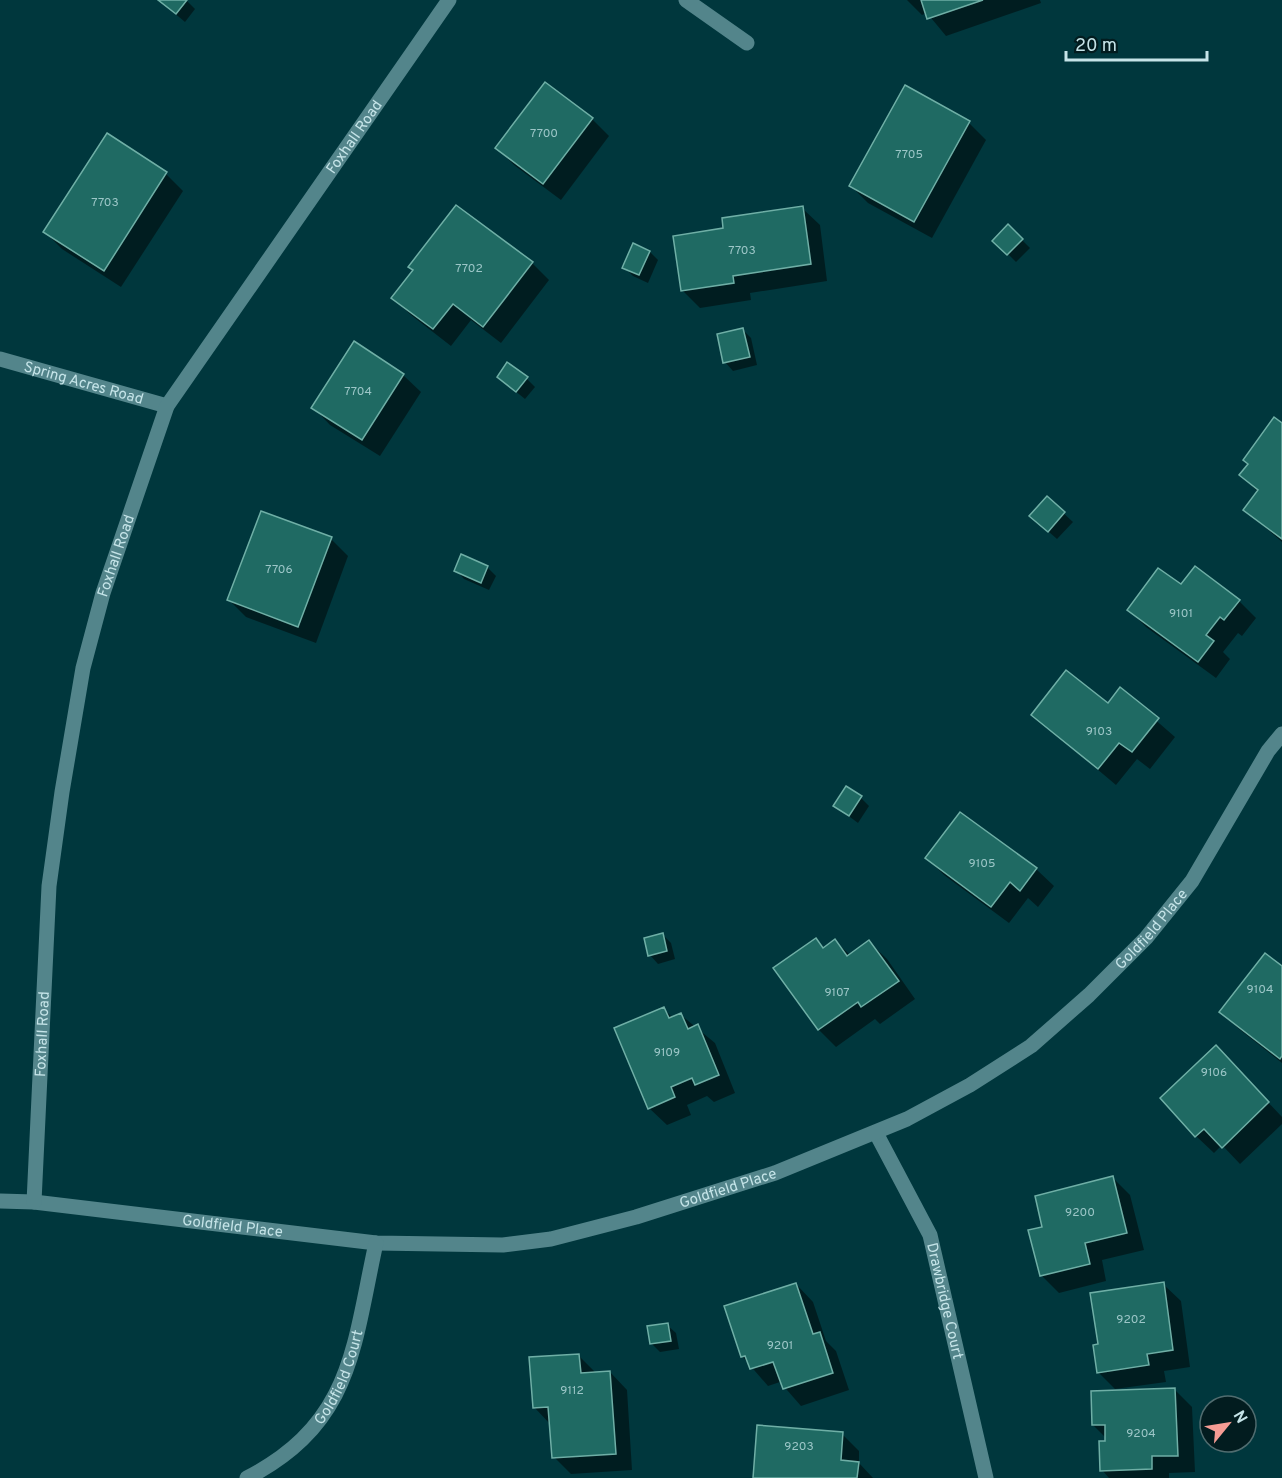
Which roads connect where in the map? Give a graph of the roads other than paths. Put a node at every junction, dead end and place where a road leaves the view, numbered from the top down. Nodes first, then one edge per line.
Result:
1 (449, 0) edge
2 (686, 0) edge
3 (747, 43) dead end
4 (0, 359) edge
5 (167, 406) junction
6 (1282, 734) edge
7 (876, 1133) junction
8 (0, 1201) edge
9 (34, 1202) junction
10 (376, 1243) junction
11 (247, 1478) edge
12 (986, 1478) edge

1 - 5 street, Foxhall Road
2 - 3 street
4 - 5 street, Spring Acres Road
5 - 9 street, Foxhall Road
6 - 7 street, Goldfield Place
7 - 10 street, Goldfield Place
7 - 12 street, Drawbridge Court
8 - 9 street, Goldfield Place
9 - 10 street, Goldfield Place
10 - 11 street, Goldfield Court

